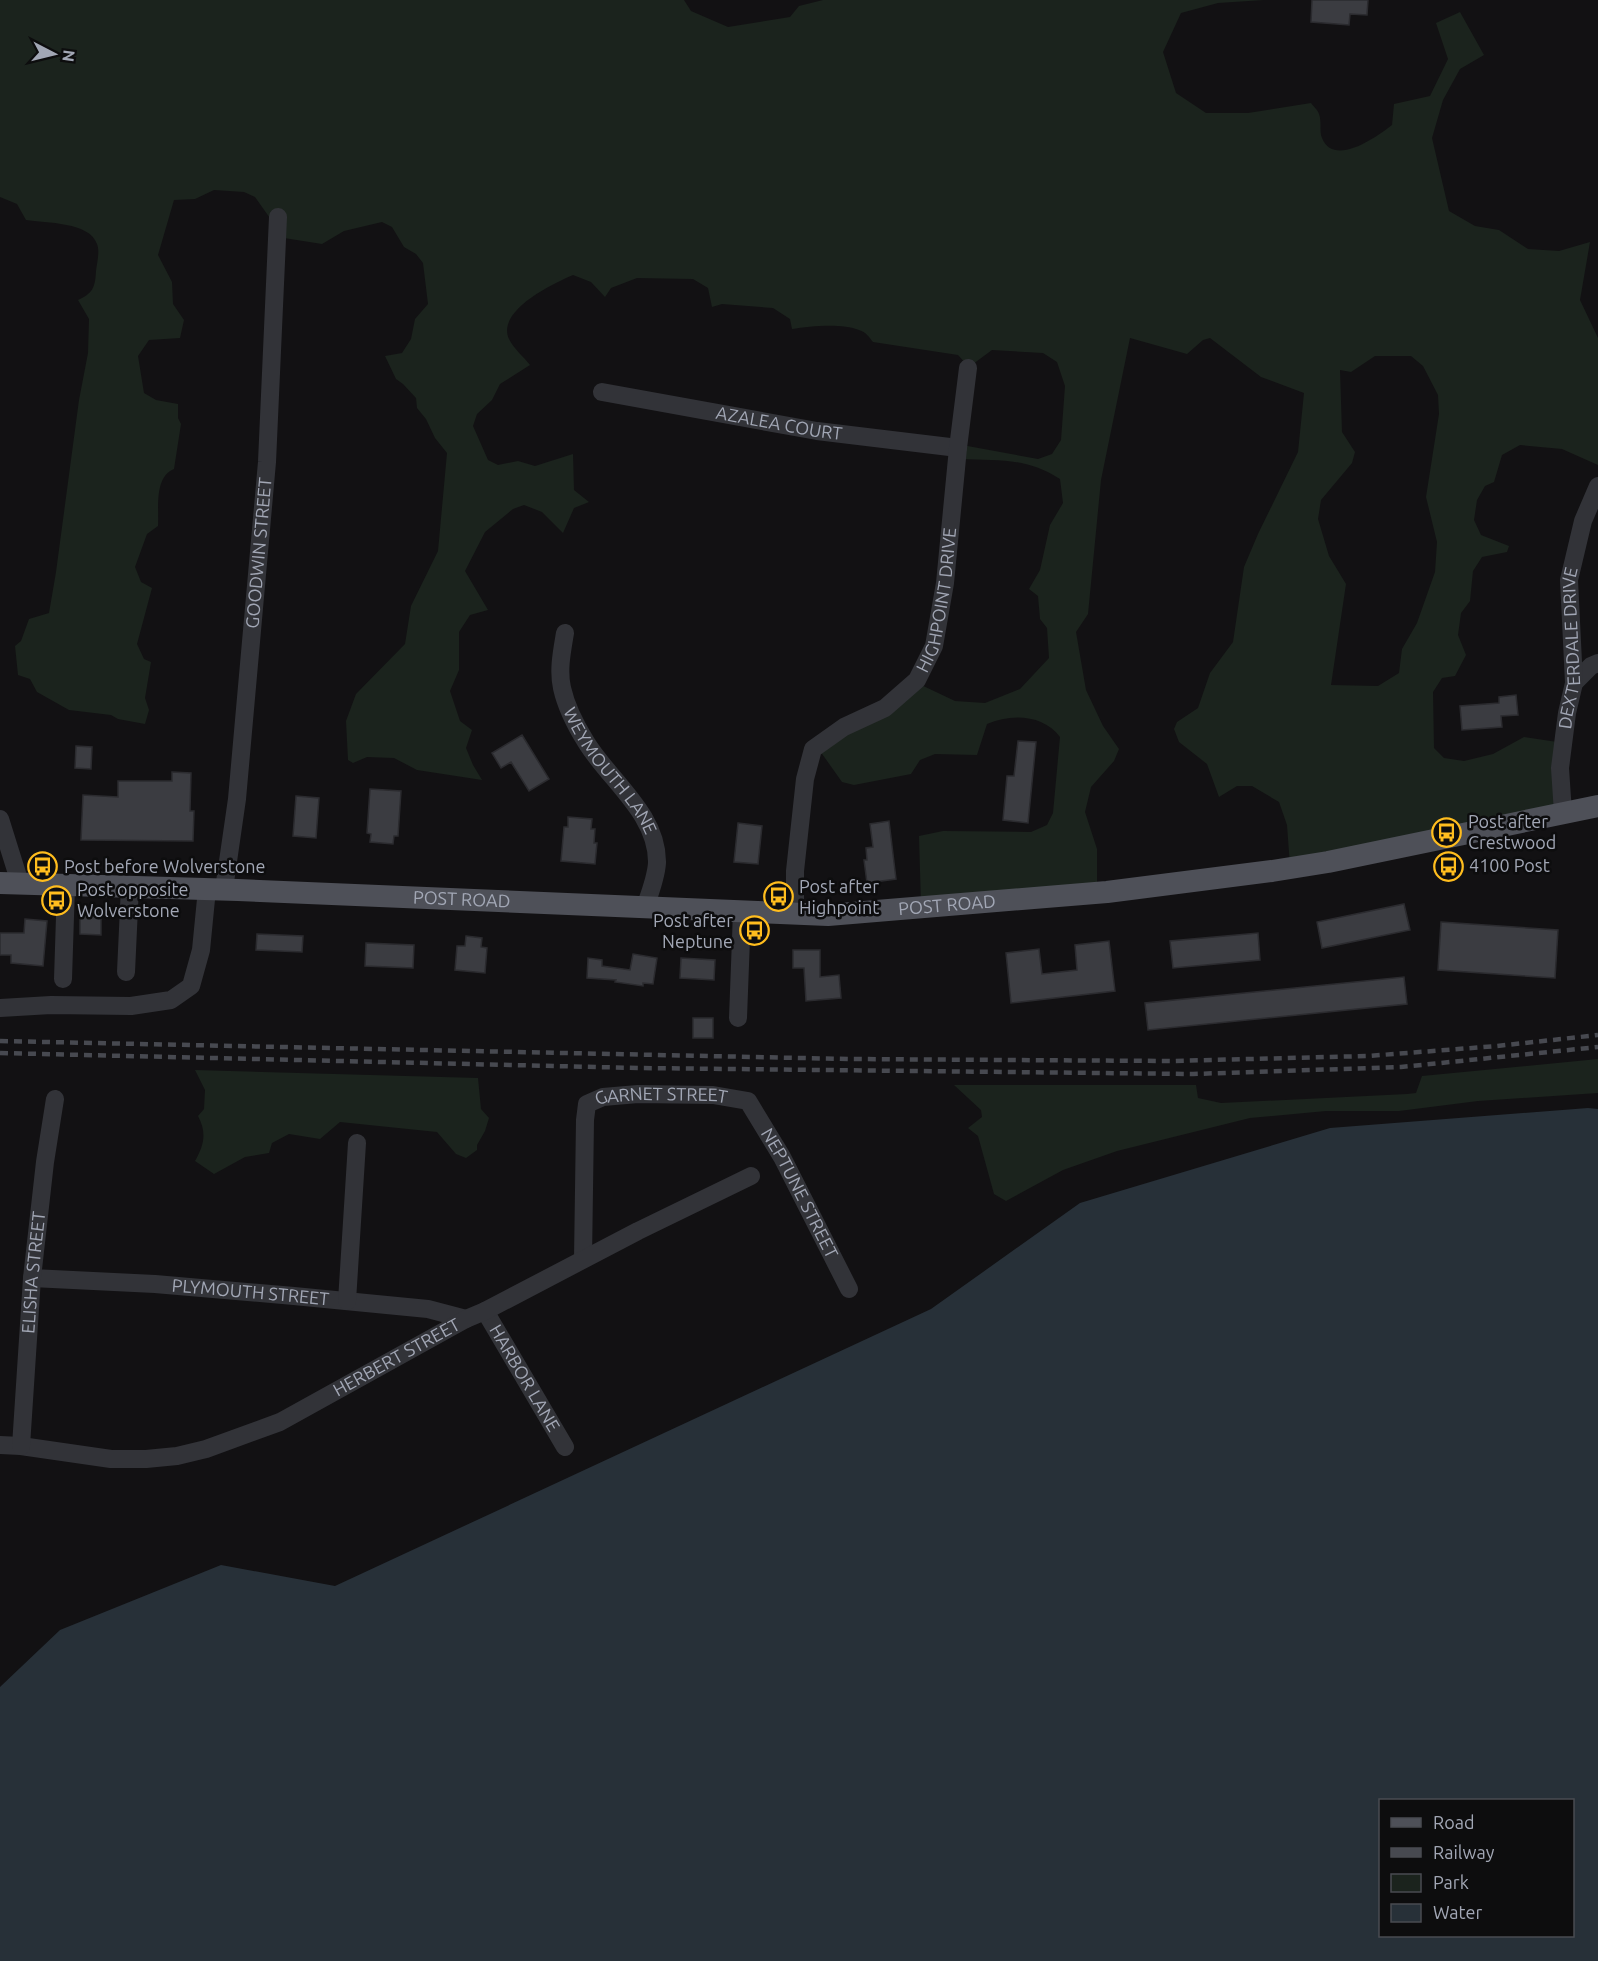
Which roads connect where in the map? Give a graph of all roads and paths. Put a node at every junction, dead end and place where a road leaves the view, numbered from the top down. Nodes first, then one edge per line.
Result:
1 (279, 217) dead end
2 (969, 368) dead end
3 (602, 392) dead end
4 (958, 448) junction
5 (1598, 486) edge
6 (565, 633) dead end
7 (1598, 663) edge
8 (1574, 683) junction
9 (1598, 806) edge
10 (1563, 813) junction
11 (0, 819) edge
12 (10, 883) edge
13 (66, 885) junction
14 (130, 886) junction
15 (216, 889) junction
16 (645, 907) junction
17 (742, 912) junction
18 (795, 914) junction
19 (126, 972) dead end
20 (63, 980) dead end
21 (0, 1008) edge
22 (738, 1018) dead end
23 (55, 1099) dead end
24 (748, 1101) joint
25 (357, 1143) dead end
26 (751, 1176) dead end
27 (583, 1259) junction
28 (32, 1278) junction
29 (849, 1289) dead end
30 (347, 1301) junction
31 (485, 1311) junction
32 (466, 1319) junction
33 (0, 1445) edge
34 (21, 1446) junction
35 (565, 1447) dead end

1 - 15 street, GOODWIN STREET
2 - 4 street, HIGHPOINT DRIVE
3 - 4 street, AZALEA COURT
4 - 18 street, HIGHPOINT DRIVE
5 - 8 street, DEXTERDALE DRIVE
6 - 16 street, WEYMOUTH LANE
7 - 8 street
8 - 10 street, DEXTERDALE DRIVE
9 - 10 main road, POST ROAD
10 - 18 main road, POST ROAD
11 - 12 street
12 - 13 main road, POST ROAD
13 - 14 main road, POST ROAD
13 - 20 street
14 - 15 main road, POST ROAD
14 - 19 street
15 - 16 main road, POST ROAD
15 - 21 street, GOODWIN STREET
16 - 17 main road, POST ROAD
17 - 18 main road, POST ROAD
17 - 22 street
23 - 28 street, ELISHA STREET
24 - 27 street, GARNET STREET
24 - 29 street, NEPTUNE STREET
25 - 30 street
26 - 27 street, HERBERT STREET
27 - 31 street, HERBERT STREET
28 - 30 street, PLYMOUTH STREET
28 - 34 street, ELISHA STREET
30 - 32 street, PLYMOUTH STREET
31 - 32 street, HERBERT STREET
31 - 35 street, HARBOR LANE
32 - 34 street, HERBERT STREET
33 - 34 street, HERBERT STREET

